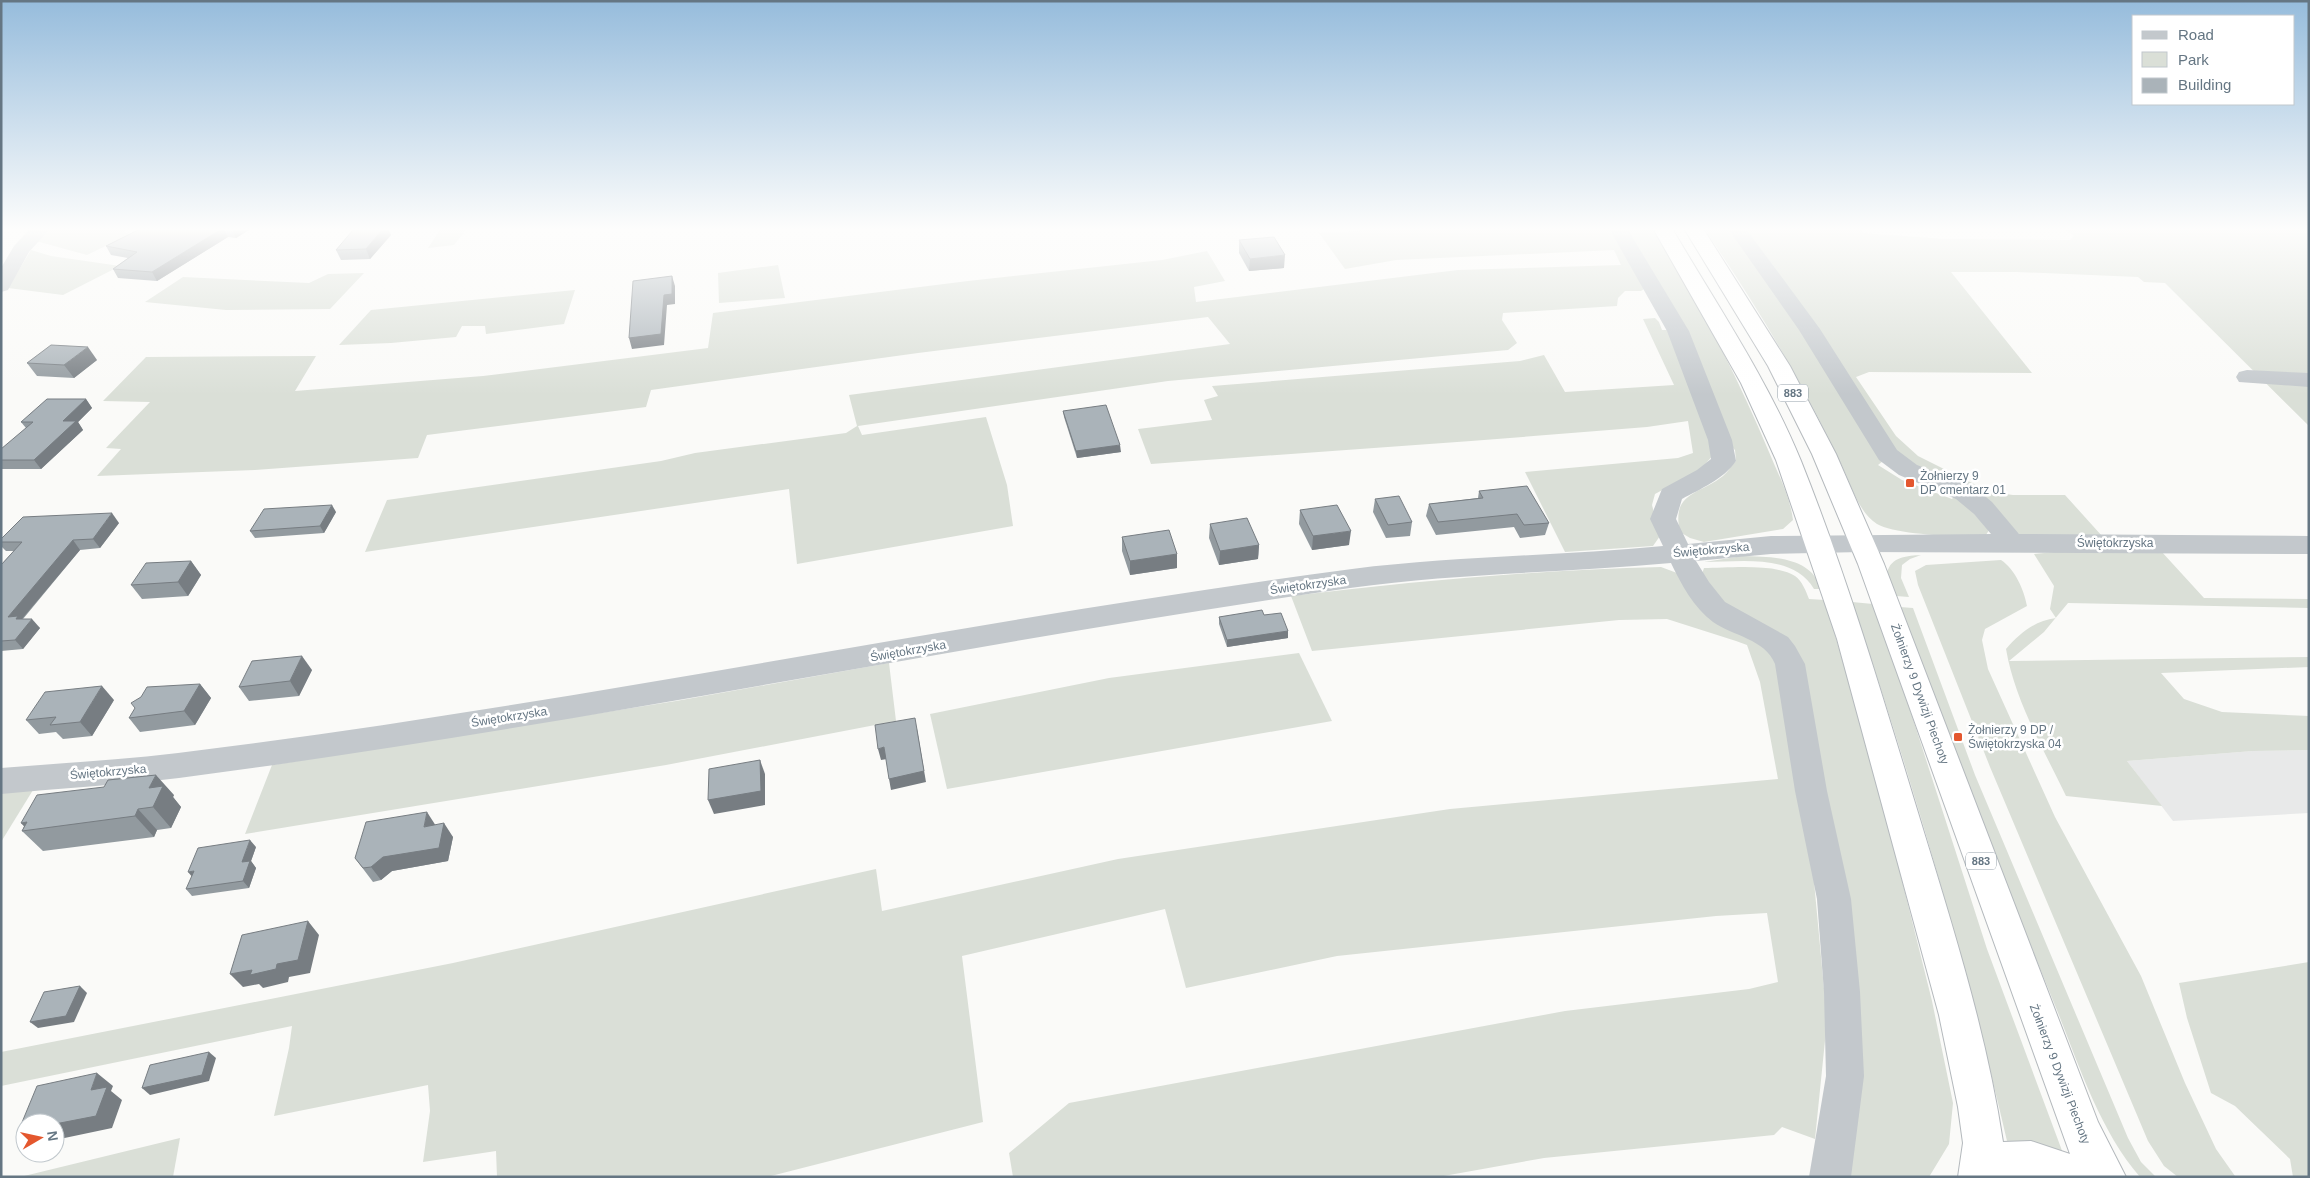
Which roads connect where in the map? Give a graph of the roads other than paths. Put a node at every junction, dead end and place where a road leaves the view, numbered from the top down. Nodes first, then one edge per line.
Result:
1 (1651, 285) edge
2 (1695, 285) edge
3 (1728, 285) edge
4 (1777, 285) edge
5 (2247, 376) dead end
6 (2309, 380) edge
7 (1862, 543) junction
8 (1818, 544) junction
9 (2013, 544) junction
10 (2309, 545) edge
11 (1680, 552) junction
12 (1, 781) edge
13 (1830, 1177) edge
14 (1980, 1177) edge
15 (2075, 1177) edge
16 (2105, 1177) edge

1 - 11 street
2 - 8 highway, 883
3 - 7 highway, Żołnierzy 9 Dywizji Piechoty / 883
4 - 9 street
5 - 6 street
7 - 8 street, Świętokrzyska
7 - 9 street, Świętokrzyska
7 - 16 highway, Żołnierzy 9 Dywizji Piechoty / 883
8 - 11 street, Świętokrzyska
8 - 14 highway, 883
9 - 10 street, Świętokrzyska
11 - 12 street, Świętokrzyska
11 - 13 street
14 - 15 highway, 883

